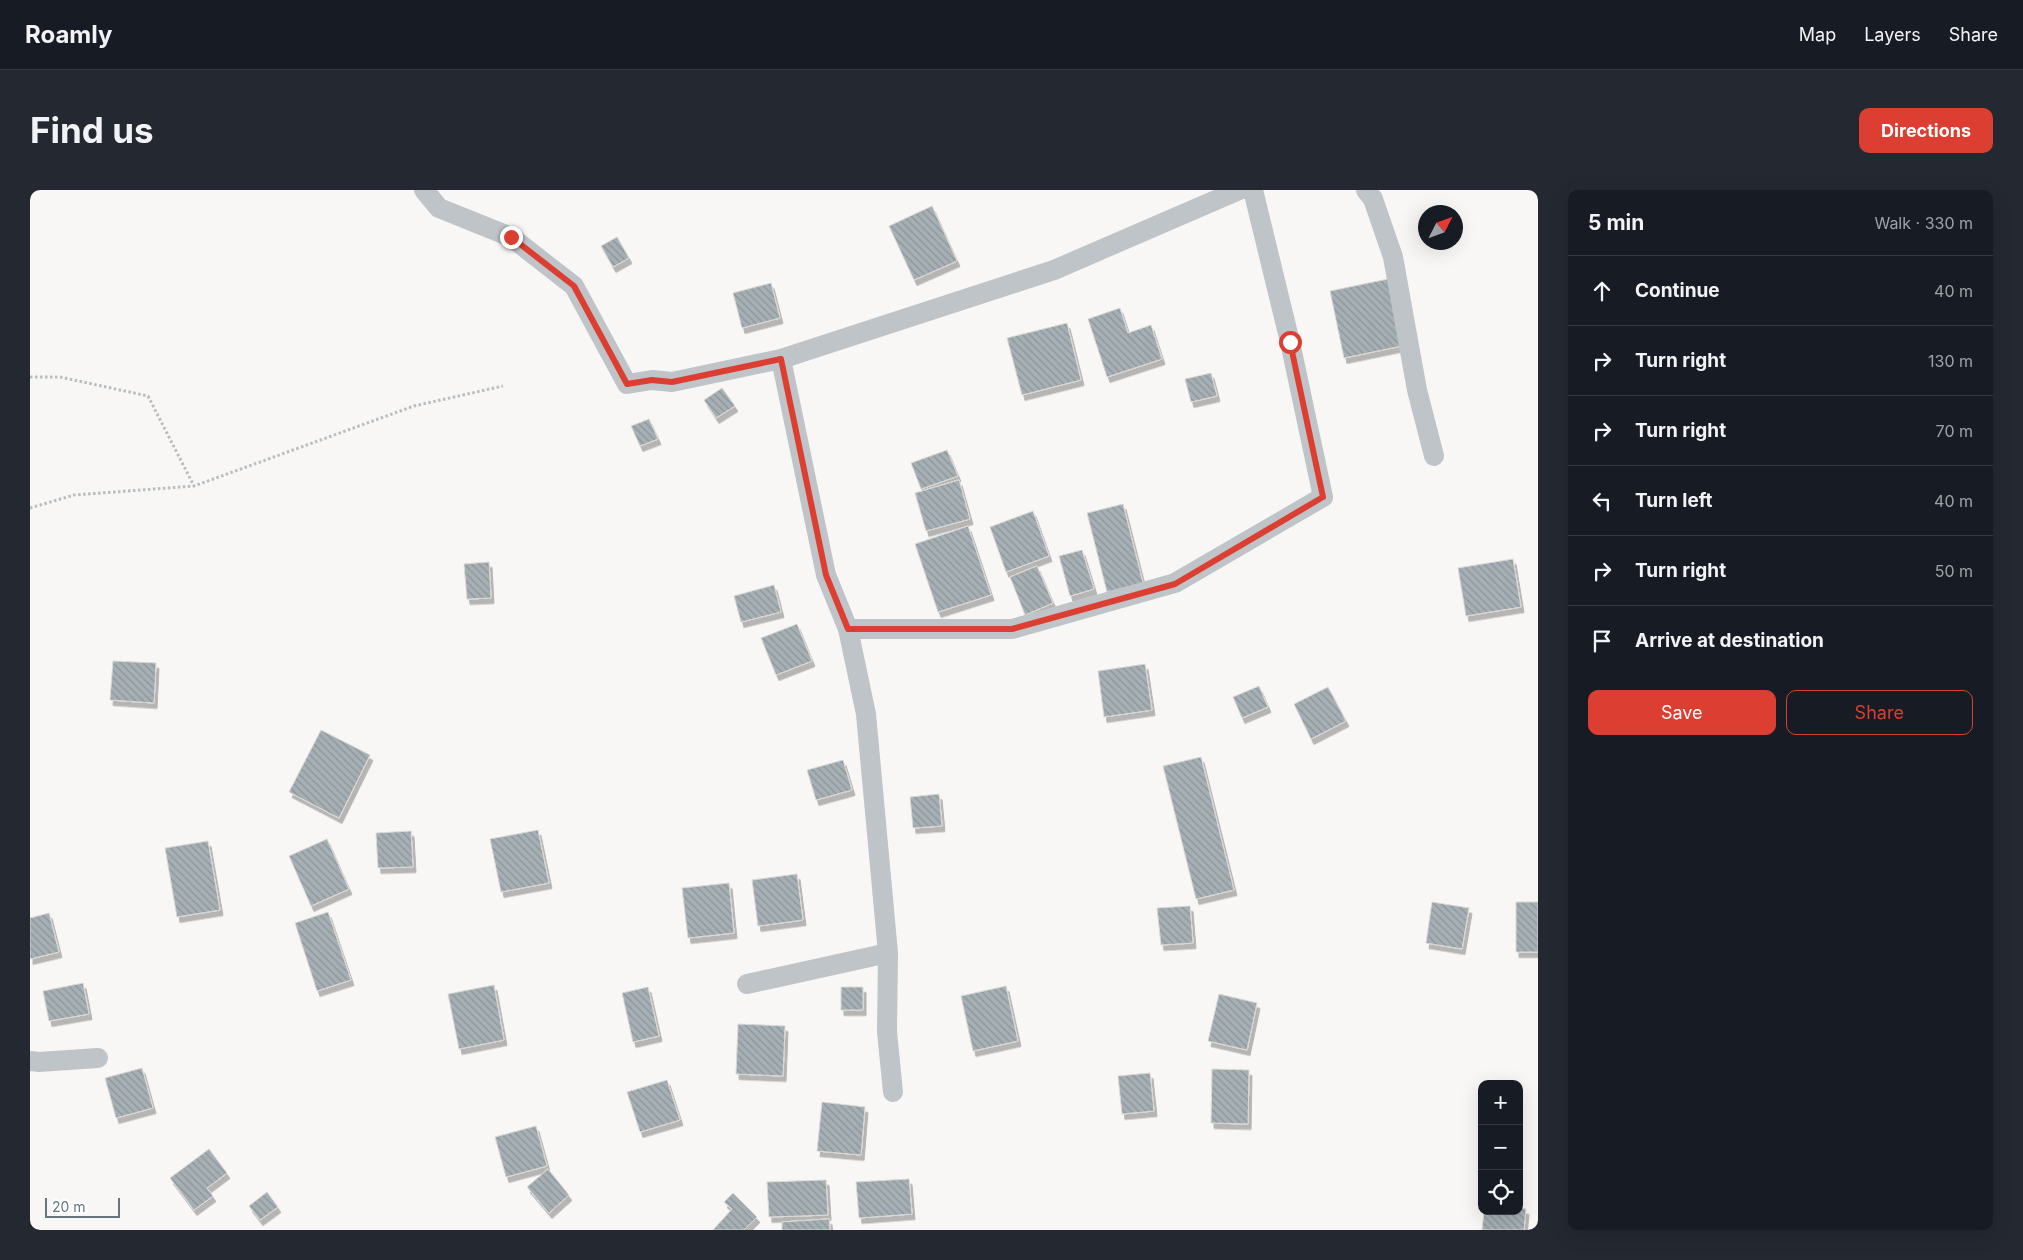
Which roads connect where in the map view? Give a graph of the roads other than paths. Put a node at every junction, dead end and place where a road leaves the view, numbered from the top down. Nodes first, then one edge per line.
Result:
1 (424, 190) edge
2 (1239, 190) edge
3 (1253, 190) edge
4 (1366, 190) edge
5 (781, 359) junction
6 (1434, 456) dead end
7 (848, 629) junction
8 (888, 953) junction
9 (747, 984) dead end
10 (98, 1058) dead end
11 (30, 1060) edge
12 (893, 1092) dead end

1 - 5 street
2 - 5 street
3 - 7 street
4 - 6 street
5 - 7 street
7 - 8 street
8 - 9 street
8 - 12 street
10 - 11 street

